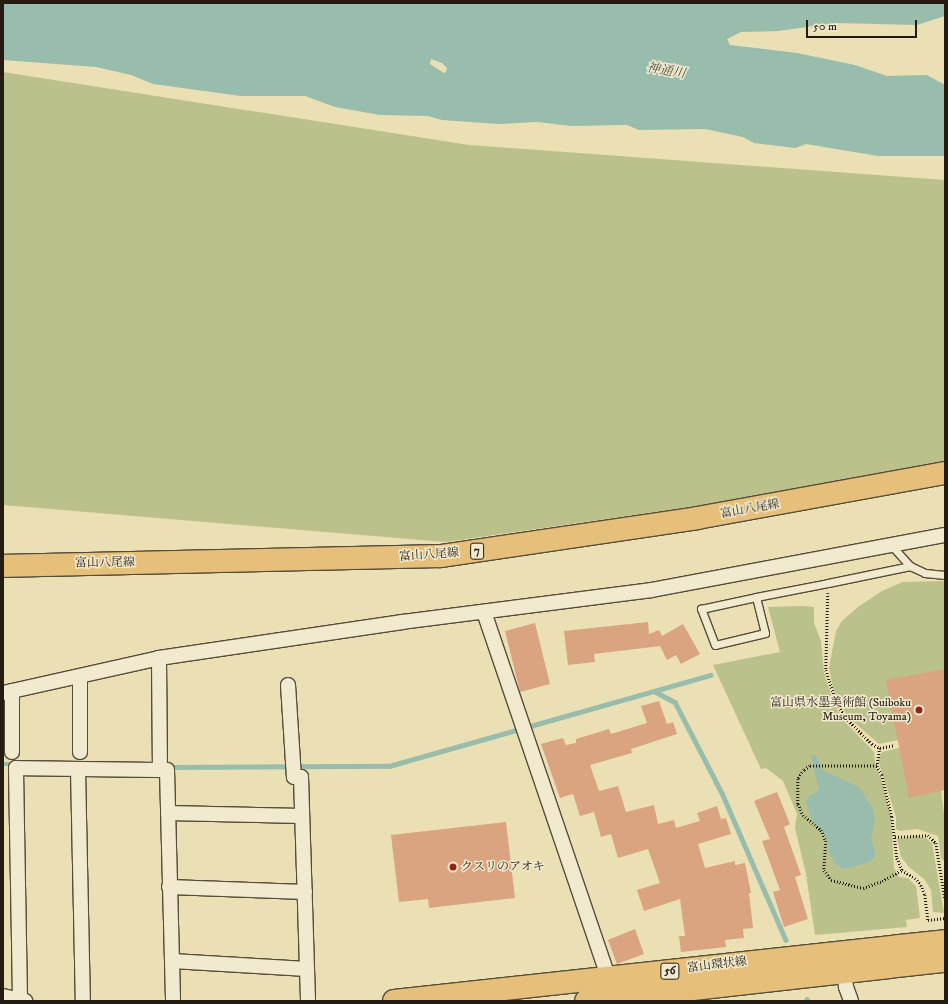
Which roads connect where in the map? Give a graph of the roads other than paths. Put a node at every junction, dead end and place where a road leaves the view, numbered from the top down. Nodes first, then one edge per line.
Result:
1 (945, 473) edge
2 (945, 535) edge
3 (892, 546) junction
4 (3, 566) edge
5 (910, 566) junction
6 (945, 575) edge
7 (756, 597) junction
8 (484, 612) junction
9 (159, 658) junction
10 (80, 677) junction
11 (288, 685) dead end
12 (7, 692) edge
13 (12, 752) dead end
14 (80, 752) dead end
15 (160, 764) junction
16 (78, 769) junction
17 (168, 813) junction
18 (302, 816) junction
19 (170, 887) junction
20 (305, 892) junction
21 (945, 941) edge
22 (843, 950) junction
23 (172, 961) junction
24 (945, 962) edge
25 (307, 969) junction
26 (845, 973) junction
27 (615, 992) edge
28 (3, 996) edge
29 (423, 999) edge
30 (23, 1000) edge
31 (83, 1001) edge
32 (173, 1001) edge
33 (308, 1001) edge
34 (394, 1001) edge
35 (586, 1001) edge
36 (851, 1001) edge

1 - 4 main road, 富山八尾線 / 7
2 - 3 street
3 - 5 lane
3 - 8 street
5 - 6 lane
5 - 7 lane
7 - 7 lane
8 - 9 street
8 - 27 street
9 - 10 street
9 - 15 street
10 - 12 street
10 - 14 street
11 - 18 street
12 - 13 street
15 - 16 street
15 - 17 street
16 - 30 street
16 - 31 street
17 - 18 street
17 - 19 street
18 - 20 street
19 - 20 street
19 - 23 street
20 - 25 street
21 - 22 main road, 富山環状線 / 56
22 - 26 street
22 - 27 main road, 富山環状線 / 56
23 - 25 street
23 - 32 street
24 - 26 main road, 富山環状線 / 56
25 - 33 street
26 - 27 main road, 富山環状線 / 56
26 - 36 street
27 - 29 main road, 富山環状線 / 56
27 - 35 main road, 富山環状線 / 56
28 - 30 street
29 - 34 main road, 富山環状線 / 56

